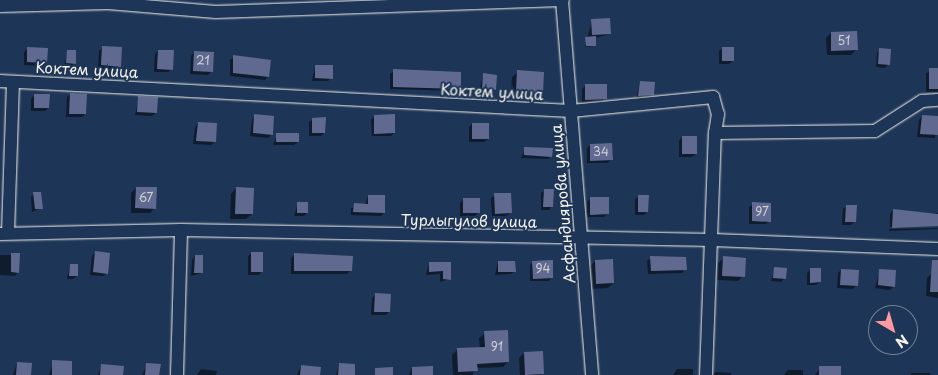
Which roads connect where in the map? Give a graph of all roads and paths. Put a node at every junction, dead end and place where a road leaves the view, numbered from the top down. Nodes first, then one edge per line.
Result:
1 (562, 0) edge
2 (0, 6) edge
3 (6, 81) edge
4 (938, 100) edge
5 (571, 111) junction
6 (715, 133) junction
7 (180, 230) junction
8 (4, 234) edge
9 (582, 239) junction
10 (713, 240) junction
11 (938, 249) edge
12 (178, 375) edge
13 (592, 375) edge
14 (706, 375) edge

1 - 2 street
1 - 5 street, Асфандиярова улица
3 - 5 street, Коктем улица
3 - 8 street
4 - 6 street
5 - 6 street, Коктем улица
5 - 9 street, Асфандиярова улица
6 - 10 street
7 - 8 street, Турлыгулов улица
7 - 9 street, Турлыгулов улица
7 - 12 street
9 - 10 street, Турлыгулов улица
9 - 13 street, Асфандиярова улица
10 - 11 street, Турлыгулов улица
10 - 14 street

